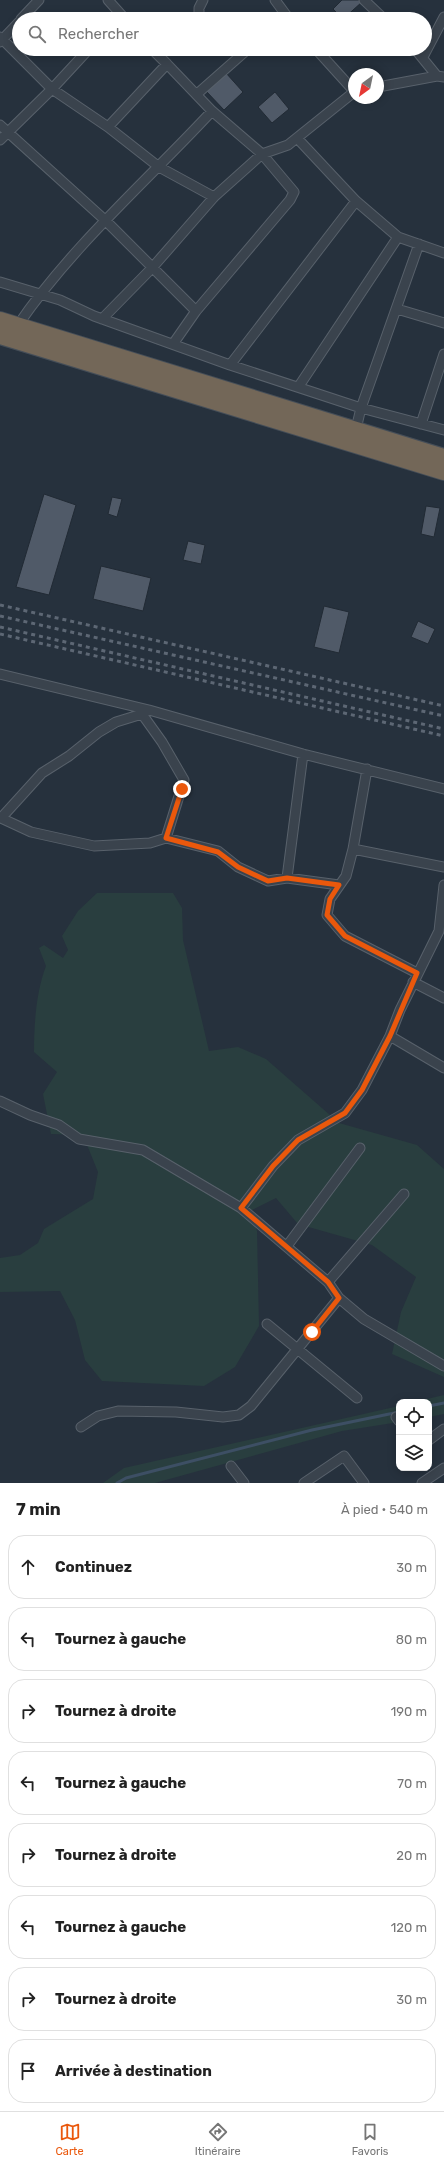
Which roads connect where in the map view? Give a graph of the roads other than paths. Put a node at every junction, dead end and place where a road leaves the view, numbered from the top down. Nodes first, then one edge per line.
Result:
1 (39, 0) edge
2 (108, 0) edge
3 (203, 0) edge
4 (364, 0) edge
5 (278, 1) edge
6 (28, 12) edge
7 (117, 12) edge
8 (199, 12) edge
9 (283, 12) edge
10 (377, 12) edge
11 (444, 17) edge
12 (12, 29) edge
13 (1, 39) edge
14 (432, 40) edge
15 (12, 50) edge
16 (18, 56) edge
17 (83, 56) edge
18 (159, 56) edge
19 (240, 56) edge
20 (322, 56) edge
21 (423, 57) edge
22 (167, 64) junction
23 (441, 76) edge
24 (348, 84) edge
25 (384, 86) edge
26 (52, 89) junction
27 (197, 94) junction
28 (348, 96) edge
29 (212, 111) junction
30 (0, 125) edge
31 (108, 127) junction
32 (8, 132) junction
33 (297, 138) junction
34 (0, 140) edge
35 (262, 154) junction
36 (159, 167) junction
37 (214, 197) junction
38 (356, 201) junction
39 (106, 221) junction
40 (398, 237) junction
41 (419, 244) junction
42 (444, 253) edge
43 (152, 268) junction
44 (0, 282) edge
45 (40, 294) junction
46 (398, 309) junction
47 (196, 311) junction
48 (102, 319) junction
49 (0, 320) edge
50 (444, 323) edge
51 (18, 325) junction
52 (0, 336) edge
53 (173, 344) junction
54 (444, 354) edge
55 (230, 365) junction
56 (299, 386) junction
57 (361, 408) junction
58 (421, 424) junction
59 (356, 429) junction
60 (444, 430) edge
61 (444, 457) edge
62 (444, 472) edge
63 (0, 674) edge
64 (146, 712) junction
65 (303, 754) junction
66 (367, 769) junction
67 (444, 790) edge
68 (166, 838) junction
69 (354, 849) junction
70 (444, 867) edge
71 (287, 878) junction
72 (339, 885) junction
73 (444, 885) edge
74 (415, 978) junction
75 (444, 998) edge
76 (390, 1036) junction
77 (444, 1068) edge
78 (0, 1101) edge
79 (360, 1148) dead end
80 (404, 1194) dead end
81 (241, 1208) junction
82 (287, 1246) junction
83 (328, 1282) junction
84 (339, 1298) junction
85 (267, 1324) dead end
86 (298, 1350) junction
87 (444, 1366) edge
88 (357, 1398) dead end
89 (81, 1427) dead end
90 (444, 1429) edge
91 (432, 1438) edge
92 (231, 1466) dead end
93 (444, 1468) edge
94 (431, 1472) edge
95 (244, 1483) edge
96 (304, 1483) edge
97 (364, 1483) edge
98 (422, 1483) edge

1 - 6 street
2 - 7 street
3 - 8 street
4 - 10 street
5 - 9 street
11 - 14 street
12 - 13 street
13 - 15 street
16 - 26 street
17 - 26 street
18 - 22 street
19 - 27 street
20 - 24 street
21 - 23 street
22 - 27 street
22 - 31 street
23 - 25 street
26 - 31 street
26 - 32 street
27 - 29 street
28 - 33 street
29 - 35 street
29 - 36 street
30 - 32 street
31 - 36 street
32 - 34 street
32 - 39 street
33 - 35 street
33 - 38 street
35 - 37 street
35 - 47 street
36 - 37 street
36 - 39 street
37 - 43 street
38 - 40 street
38 - 55 street
39 - 43 street
39 - 45 street
40 - 41 street
40 - 56 street
41 - 42 street
41 - 46 street
43 - 47 street
43 - 48 street
44 - 45 street
45 - 48 street
45 - 51 street
46 - 50 street
46 - 57 street
47 - 53 street
48 - 53 street
49 - 51 highway
51 - 59 highway
52 - 62 highway
53 - 55 street
54 - 58 street
55 - 56 street
56 - 57 street
57 - 58 street
57 - 59 street
58 - 60 street
59 - 61 highway
63 - 64 street
64 - 65 street
64 - 68 street
64 - 68 street
65 - 66 street
65 - 71 street
66 - 67 street
66 - 69 street
68 - 71 street
69 - 70 street
69 - 72 street
71 - 72 street
72 - 74 street
73 - 74 street
74 - 75 street
74 - 76 street
76 - 77 street
76 - 81 street
78 - 81 street
79 - 82 street
80 - 83 street
81 - 82 street
82 - 83 street
83 - 84 street
84 - 86 street
84 - 87 street
85 - 86 street
86 - 88 street
86 - 89 street
90 - 91 street
92 - 95 street
93 - 94 street
94 - 98 street
96 - 97 street

